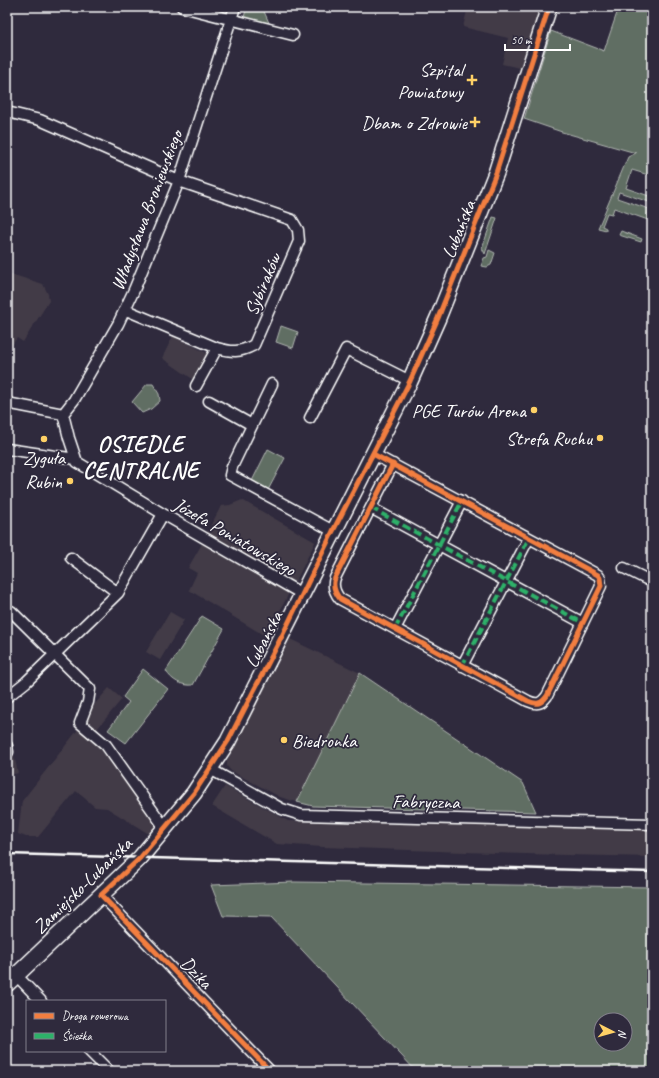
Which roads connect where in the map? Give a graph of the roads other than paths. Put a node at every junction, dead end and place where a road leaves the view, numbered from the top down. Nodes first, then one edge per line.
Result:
1 (182, 7) edge
2 (235, 7) edge
3 (549, 7) edge
4 (232, 19) junction
5 (294, 35) dead end
6 (7, 112) edge
7 (179, 181) junction
8 (126, 310) junction
9 (217, 348) junction
10 (410, 381) junction
11 (272, 384) dead end
12 (196, 386) dead end
13 (209, 401) dead end
14 (7, 403) edge
15 (63, 414) junction
16 (310, 418) dead end
17 (252, 425) junction
18 (7, 449) edge
19 (373, 454) junction
20 (76, 459) junction
21 (393, 464) junction
22 (462, 501) junction
23 (371, 508) junction
24 (163, 514) junction
25 (333, 531) junction
26 (529, 538) junction
27 (439, 545) junction
28 (71, 558) dead end
29 (624, 568) dead end
30 (506, 581) junction
31 (652, 581) edge
32 (118, 593) junction
33 (302, 594) junction
34 (11, 611) dead end
35 (583, 623) junction
36 (395, 629) junction
37 (54, 655) junction
38 (462, 666) junction
39 (7, 697) edge
40 (7, 746) edge
41 (7, 752) edge
42 (210, 769) junction
43 (652, 824) edge
44 (165, 828) junction
45 (101, 895) junction
46 (12, 980) edge
47 (40, 1000) edge
48 (90, 1052) edge
49 (109, 1071) edge
50 (270, 1071) edge

1 - 4 street
2 - 4 street, Władysława Broniewskiego
3 - 10 main road, Lubańska
4 - 5 street
4 - 7 street, Władysława Broniewskiego
6 - 7 street, Sybiraków
7 - 8 street, Władysława Broniewskiego
7 - 9 street, Sybiraków
8 - 9 street, Sybiraków
8 - 15 street, Władysława Broniewskiego
9 - 12 street
10 - 16 street
10 - 19 main road, Lubańska
11 - 17 street
13 - 17 street
14 - 15 street
15 - 20 street
17 - 25 street
18 - 20 street
19 - 21 street
19 - 25 main road, Lubańska
20 - 24 street, Józefa Poniatowskiego
21 - 22 street
21 - 23 street
22 - 26 street
22 - 27 street
23 - 27 street
23 - 36 street
24 - 32 street
24 - 33 street, Józefa Poniatowskiego
25 - 33 main road, Lubańska
26 - 30 street
26 - 35 street
27 - 30 street
27 - 36 street
28 - 32 street
29 - 31 street
30 - 35 street
30 - 38 street
32 - 37 street
33 - 42 main road, Lubańska
34 - 37 street
35 - 38 street
36 - 38 street
37 - 39 street
37 - 44 street
40 - 41 street
42 - 43 street, Fabryczna
42 - 44 main road, Lubańska
44 - 45 main road, Zamiejsko-Lubańska
45 - 46 main road, Zamiejsko-Lubańska
45 - 50 street, Dzika
46 - 47 street
48 - 49 street

